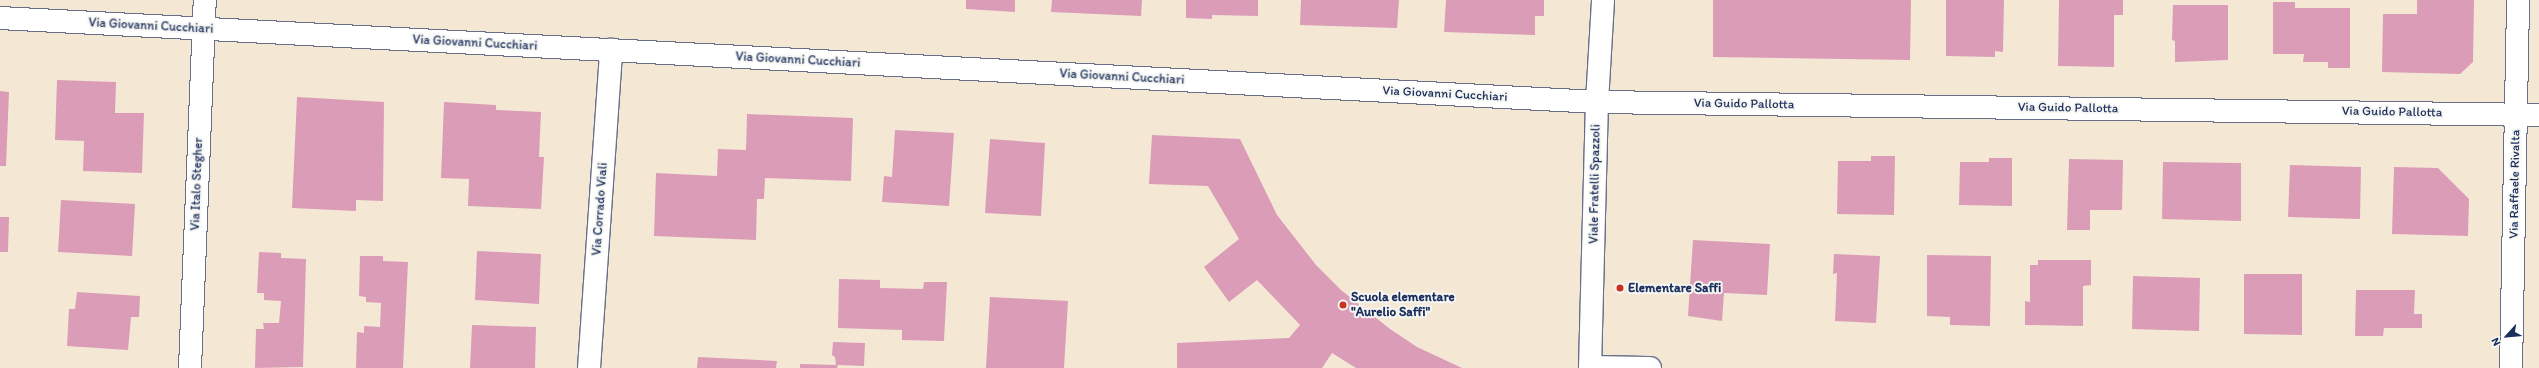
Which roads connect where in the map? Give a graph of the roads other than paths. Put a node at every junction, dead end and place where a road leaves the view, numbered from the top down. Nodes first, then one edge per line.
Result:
1 (205, 0) edge
2 (1603, 0) edge
3 (2518, 0) edge
4 (0, 18) edge
5 (204, 28) junction
6 (611, 50) junction
7 (1597, 102) junction
8 (2517, 114) junction
9 (2539, 115) edge
10 (190, 368) edge
11 (589, 368) edge
12 (1590, 368) edge
13 (1650, 368) edge
14 (2511, 368) edge

1 - 5 street, Via Italo Stegher
2 - 7 street, Viale Fratelli Spazzoli
3 - 8 street, Via Raffaele Rivalta
4 - 5 street, Via Giovanni Cucchiari
5 - 6 street, Via Giovanni Cucchiari
5 - 10 street, Via Italo Stegher
6 - 7 street, Via Giovanni Cucchiari
6 - 11 street, Via Corrado Viali
7 - 8 street, Via Guido Pallotta
7 - 12 street, Viale Fratelli Spazzoli
8 - 9 street, Via Guido Pallotta
8 - 14 street, Via Raffaele Rivalta
12 - 13 street

